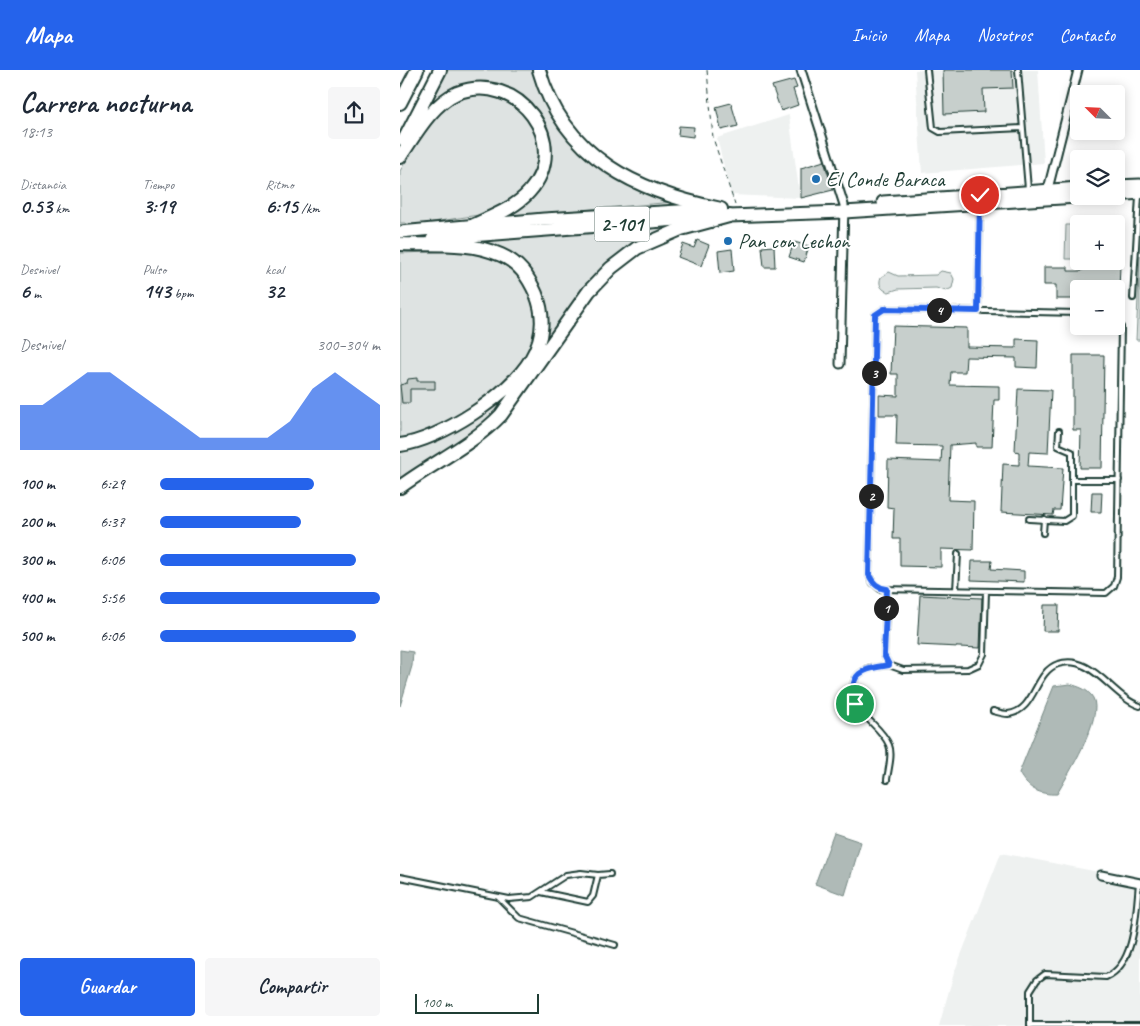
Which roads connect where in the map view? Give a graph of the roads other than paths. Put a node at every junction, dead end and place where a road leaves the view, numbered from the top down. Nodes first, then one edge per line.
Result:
1 (418, 70) edge
2 (440, 70) edge
3 (539, 70) edge
4 (801, 70) edge
5 (927, 70) edge
6 (1018, 70) edge
7 (1078, 70) edge
8 (400, 103) edge
9 (1022, 128) junction
10 (400, 147) edge
11 (400, 157) edge
12 (1140, 185) edge
13 (1125, 186) edge
14 (1070, 190) edge
15 (1028, 192) junction
16 (1140, 193) edge
17 (1047, 194) junction
18 (1125, 194) edge
19 (1070, 195) edge
20 (980, 199) junction
21 (844, 209) junction
22 (728, 211) junction
23 (474, 224) junction
24 (400, 232) edge
25 (400, 243) edge
26 (1132, 298) dead end
27 (978, 311) junction
28 (1070, 313) edge
29 (1121, 335) edge
30 (840, 364) dead end
31 (1059, 431) dead end
32 (400, 445) edge
33 (1072, 480) junction
34 (1119, 480) junction
35 (400, 487) edge
36 (1029, 519) dead end
37 (1044, 519) junction
38 (1043, 533) dead end
39 (958, 554) dead end
40 (887, 589) junction
41 (956, 590) junction
42 (986, 591) junction
43 (889, 665) junction
44 (1140, 706) edge
45 (992, 711) dead end
46 (887, 780) dead end
47 (610, 874) dead end
48 (598, 875) junction
49 (1100, 875) dead end
50 (400, 877) edge
51 (1140, 883) edge
52 (541, 892) junction
53 (498, 897) junction
54 (614, 945) dead end
55 (1122, 1025) edge
56 (1140, 1025) edge
57 (1030, 1026) edge

1 - 8 highway
2 - 10 highway
3 - 22 highway
4 - 21 street
5 - 9 lane
6 - 9 lane
7 - 17 street
9 - 15 lane
11 - 23 highway
12 - 13 highway
14 - 17 highway, 2-101
15 - 17 highway, 2-101
15 - 20 highway, 2-101
16 - 18 highway
16 - 26 lane
17 - 19 highway, 2-101
17 - 20 highway, 2-101
20 - 21 highway, 2-101
20 - 27 lane
21 - 22 highway, 2-101
21 - 30 street
22 - 23 highway, 2-101
22 - 25 highway, 2-101
22 - 35 highway
23 - 24 highway, 2-101
25 - 32 highway
27 - 28 lane
27 - 40 lane
29 - 34 lane
31 - 33 lane
33 - 34 lane
33 - 37 lane
34 - 42 lane
36 - 37 lane
37 - 38 lane
39 - 41 lane
40 - 41 lane
40 - 43 lane
41 - 42 lane
42 - 43 lane
43 - 46 lane
44 - 45 lane
47 - 48 lane
48 - 52 lane
48 - 52 lane
49 - 51 street
50 - 53 lane
51 - 57 lane
52 - 53 lane
53 - 54 lane
55 - 56 lane
55 - 57 lane

